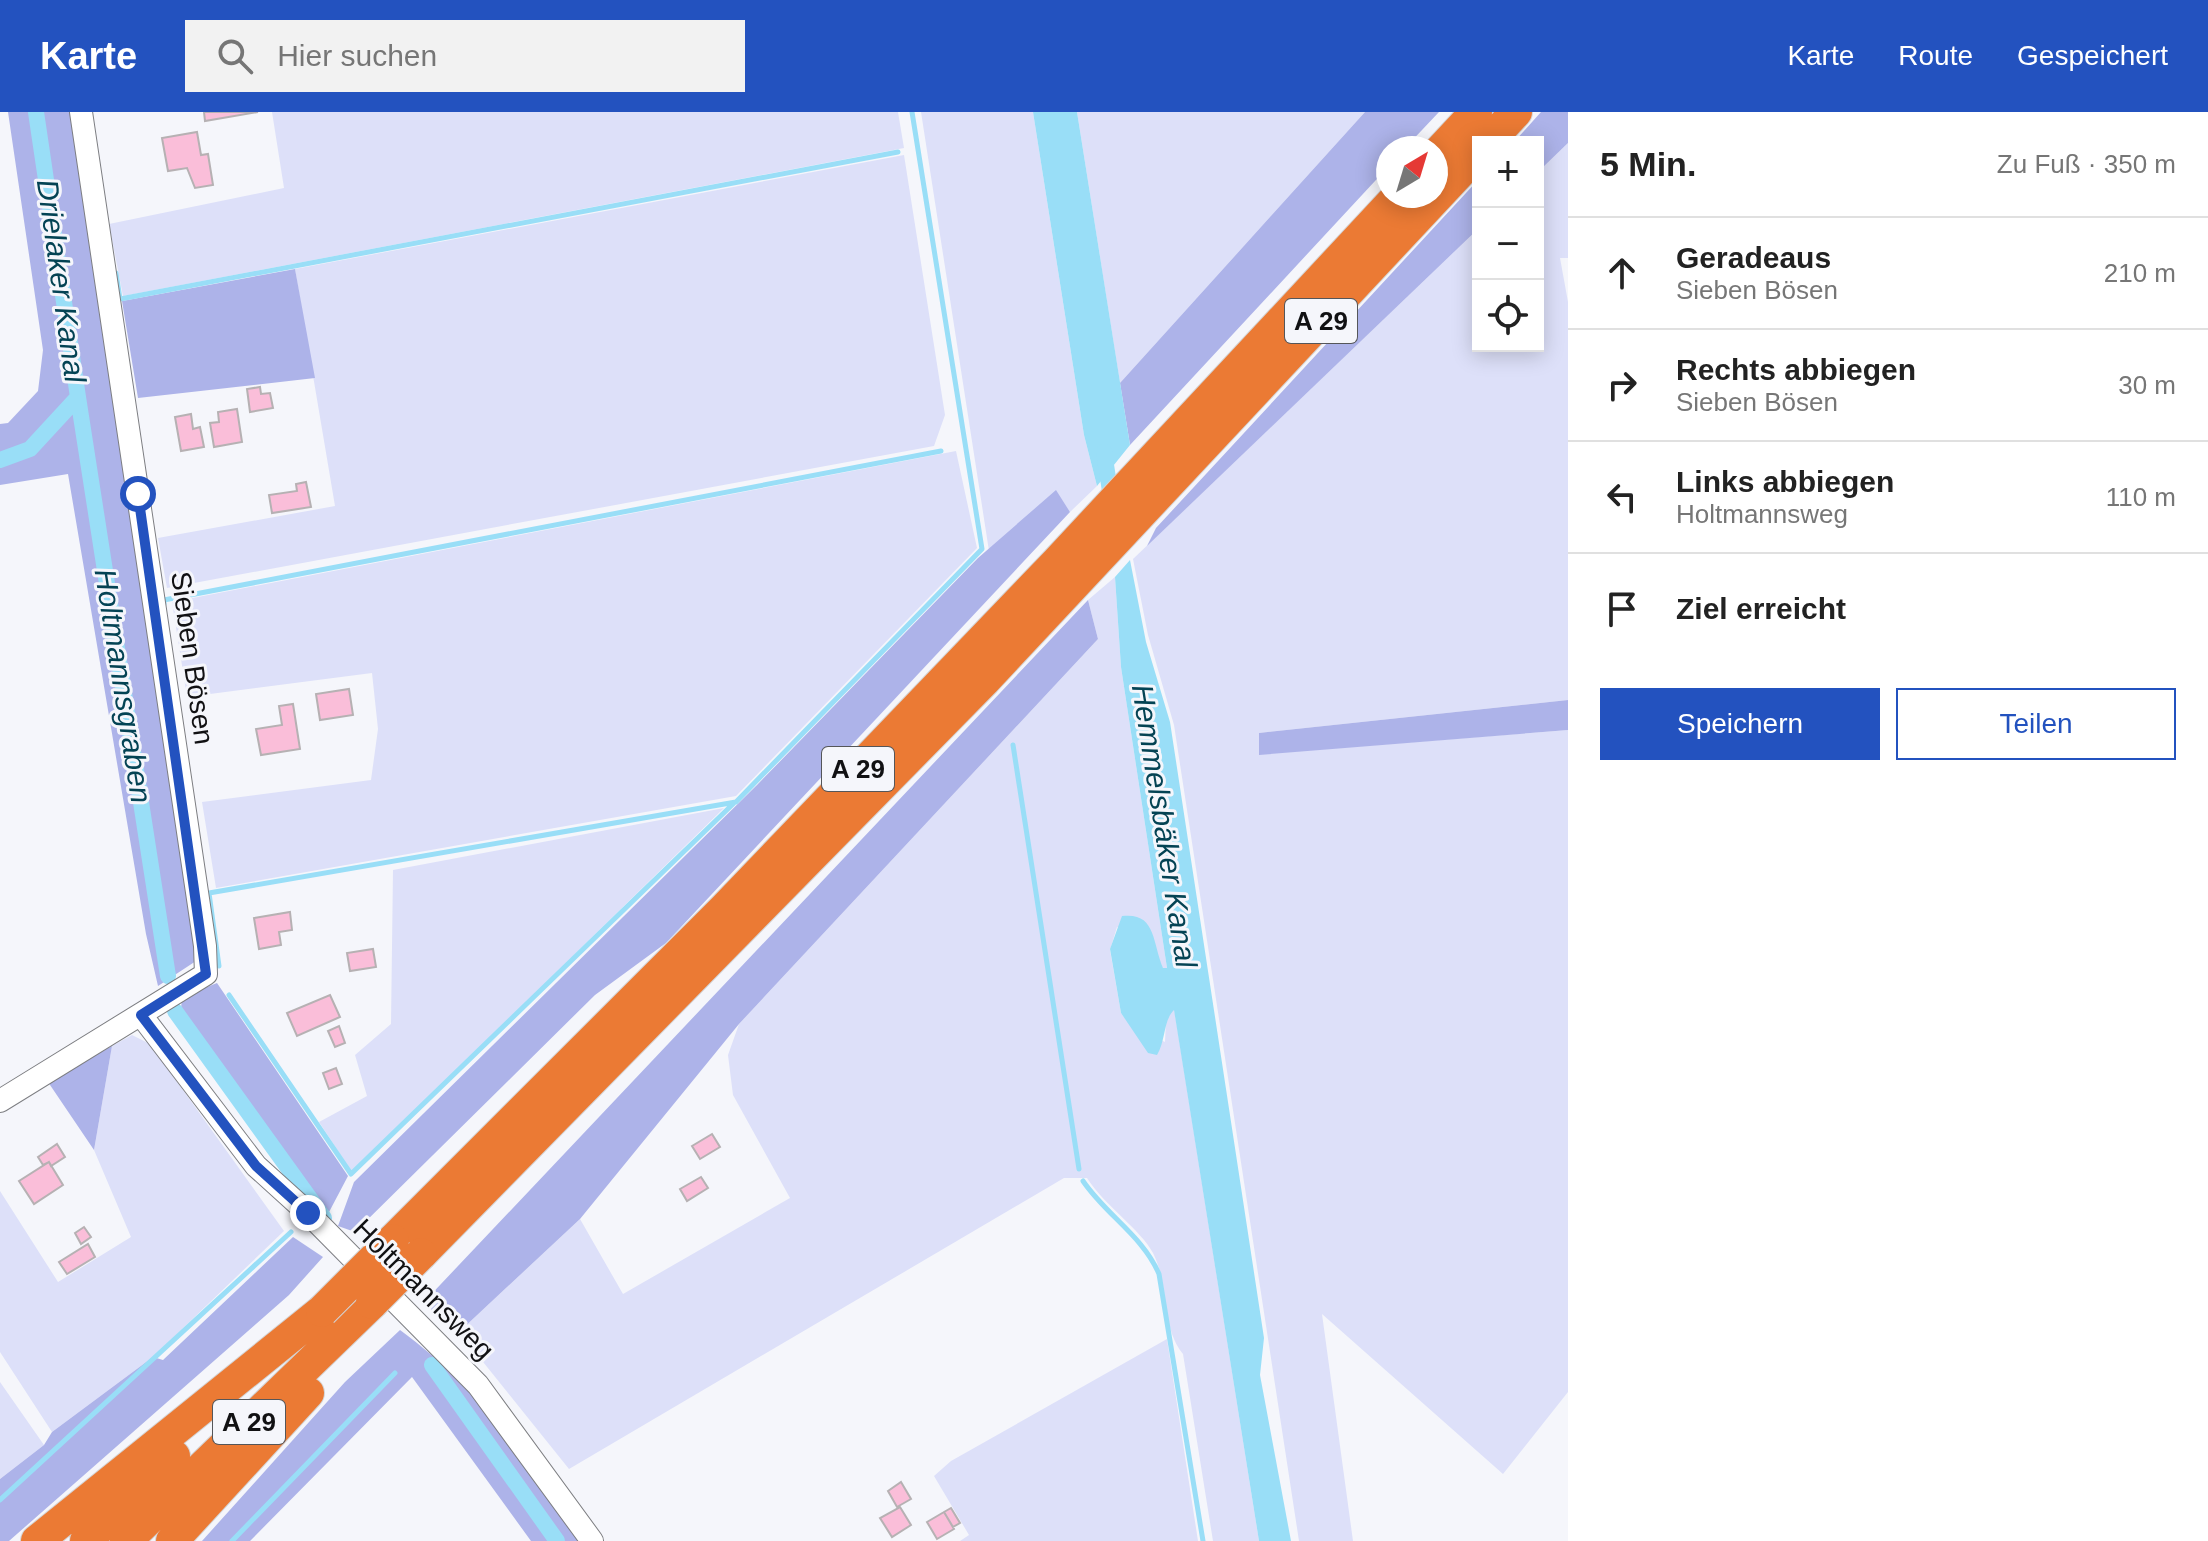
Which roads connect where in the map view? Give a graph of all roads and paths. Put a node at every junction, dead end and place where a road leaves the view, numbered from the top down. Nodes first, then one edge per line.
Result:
1 (81, 112) edge
2 (1476, 112) edge
3 (1516, 112) edge
4 (1494, 136) edge
5 (1448, 142) edge
6 (1472, 159) edge
7 (1387, 208) edge
8 (141, 1015) junction
9 (0, 1101) edge
10 (414, 1252) junction
11 (377, 1309) junction
12 (66, 1534) edge
13 (172, 1540) edge
14 (37, 1541) edge
15 (126, 1541) edge
16 (592, 1541) edge

1 - 8 street, Sieben Bösen
2 - 5 highway
3 - 4 highway
6 - 10 highway, A 29
7 - 10 highway, A 29
8 - 9 street, Sieben Bösen
8 - 16 street, Holtmannsweg
10 - 11 highway, A 29, bridge
10 - 12 highway, A 29, bridge
11 - 13 highway
11 - 15 highway, A 29
12 - 14 highway

